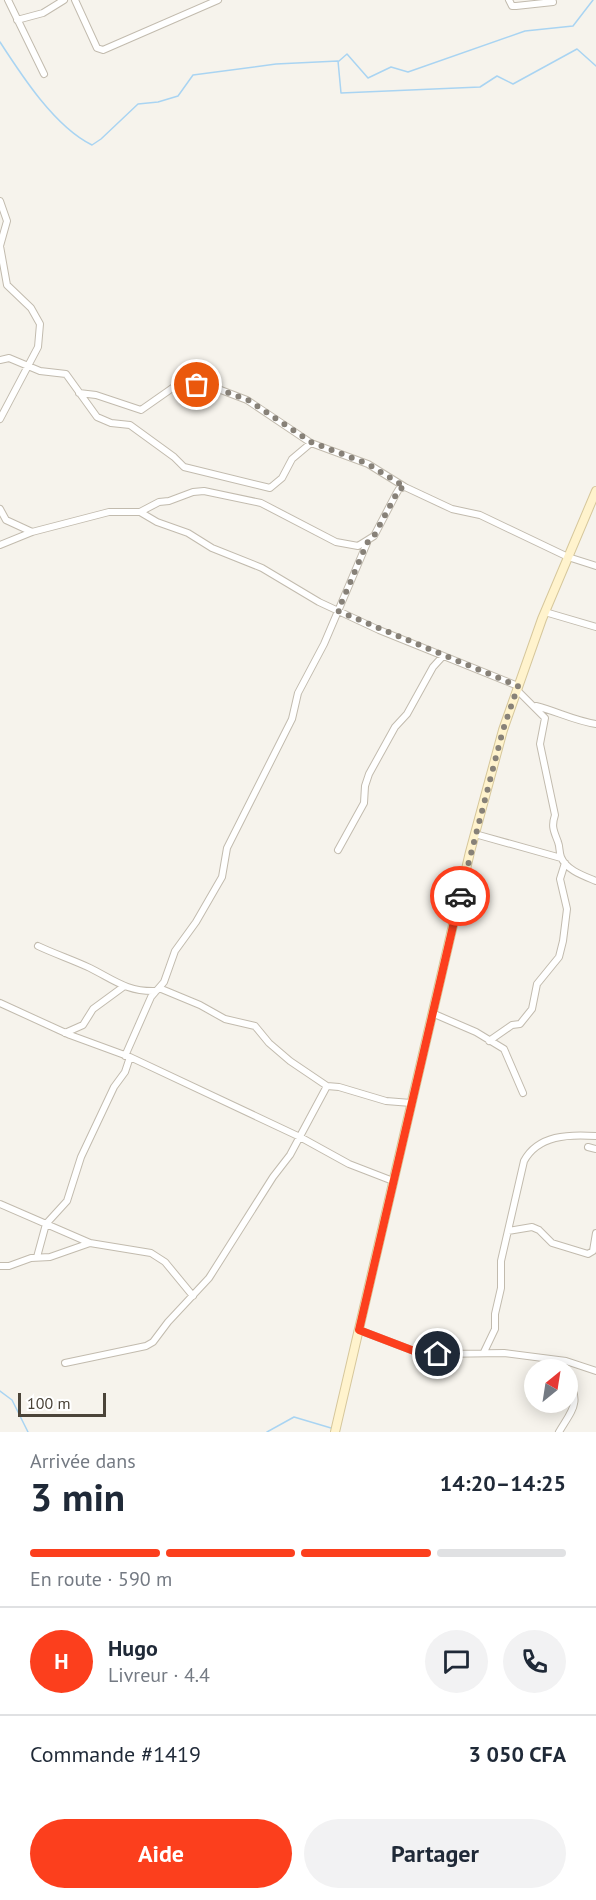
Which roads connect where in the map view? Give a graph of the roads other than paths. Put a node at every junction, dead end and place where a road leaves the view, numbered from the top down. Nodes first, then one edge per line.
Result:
1 (8, 0) edge
2 (64, 0) edge
3 (75, 0) edge
4 (218, 0) edge
5 (508, 0) edge
6 (553, 2) dead end
7 (17, 20) junction
8 (44, 74) dead end
9 (0, 201) edge
10 (0, 360) edge
11 (28, 366) junction
12 (79, 393) junction
13 (0, 419) edge
14 (311, 442) junction
15 (405, 487) junction
16 (596, 491) edge
17 (0, 509) edge
18 (140, 512) junction
19 (32, 532) junction
20 (367, 543) junction
21 (0, 545) edge
22 (568, 558) junction
23 (596, 566) edge
24 (338, 611) junction
25 (545, 612) junction
26 (596, 627) edge
27 (443, 656) junction
28 (518, 688) junction
29 (535, 706) junction
30 (596, 724) edge
31 (475, 834) junction
32 (338, 850) dead end
33 (563, 860) junction
34 (596, 881) edge
35 (38, 946) dead end
36 (123, 987) junction
37 (157, 989) junction
38 (0, 1003) edge
39 (432, 1013) junction
40 (65, 1033) junction
41 (489, 1041) junction
42 (127, 1056) junction
43 (327, 1086) junction
44 (523, 1092) dead end
45 (411, 1103) junction
46 (596, 1136) edge
47 (300, 1137) junction
48 (588, 1148) dead end
49 (596, 1149) edge
50 (393, 1181) junction
51 (0, 1203) edge
52 (46, 1224) junction
53 (508, 1231) junction
54 (596, 1233) edge
55 (90, 1243) junction
56 (37, 1257) junction
57 (0, 1266) edge
58 (193, 1296) junction
59 (359, 1330) junction
60 (484, 1352) junction
61 (547, 1359) edge
62 (65, 1363) dead end
63 (578, 1364) edge
64 (596, 1371) edge
65 (569, 1413) edge
66 (335, 1432) edge
67 (559, 1432) edge

1 - 7 street
2 - 7 street
3 - 4 street
5 - 6 street
7 - 8 street
9 - 11 street
10 - 11 street
11 - 12 street
11 - 13 street
12 - 14 street
12 - 14 street
14 - 15 street
15 - 20 street
15 - 22 street
16 - 22 main road
17 - 19 street
18 - 19 street
18 - 20 street
18 - 24 street
19 - 21 street
20 - 24 street
22 - 23 street
22 - 25 main road
24 - 27 street
24 - 37 street
25 - 26 street
25 - 28 main road
27 - 28 street
27 - 32 street
28 - 29 street
28 - 31 main road
29 - 30 street
29 - 33 street
31 - 33 street
31 - 39 main road
33 - 34 street
33 - 41 street
35 - 36 street
36 - 37 street
36 - 40 street
37 - 42 street
37 - 43 street
38 - 40 street
39 - 41 street
39 - 45 main road
40 - 42 street
41 - 44 street
42 - 47 street
42 - 52 street
43 - 45 street
43 - 47 street
45 - 50 main road
46 - 53 street
47 - 50 street
47 - 58 street
48 - 49 street
50 - 59 main road
51 - 52 street
52 - 55 street
52 - 56 street
53 - 54 street
53 - 60 street
55 - 56 street
55 - 58 street
56 - 57 street
58 - 62 street
59 - 60 street
59 - 66 main road
60 - 61 street
63 - 64 street
65 - 67 street

